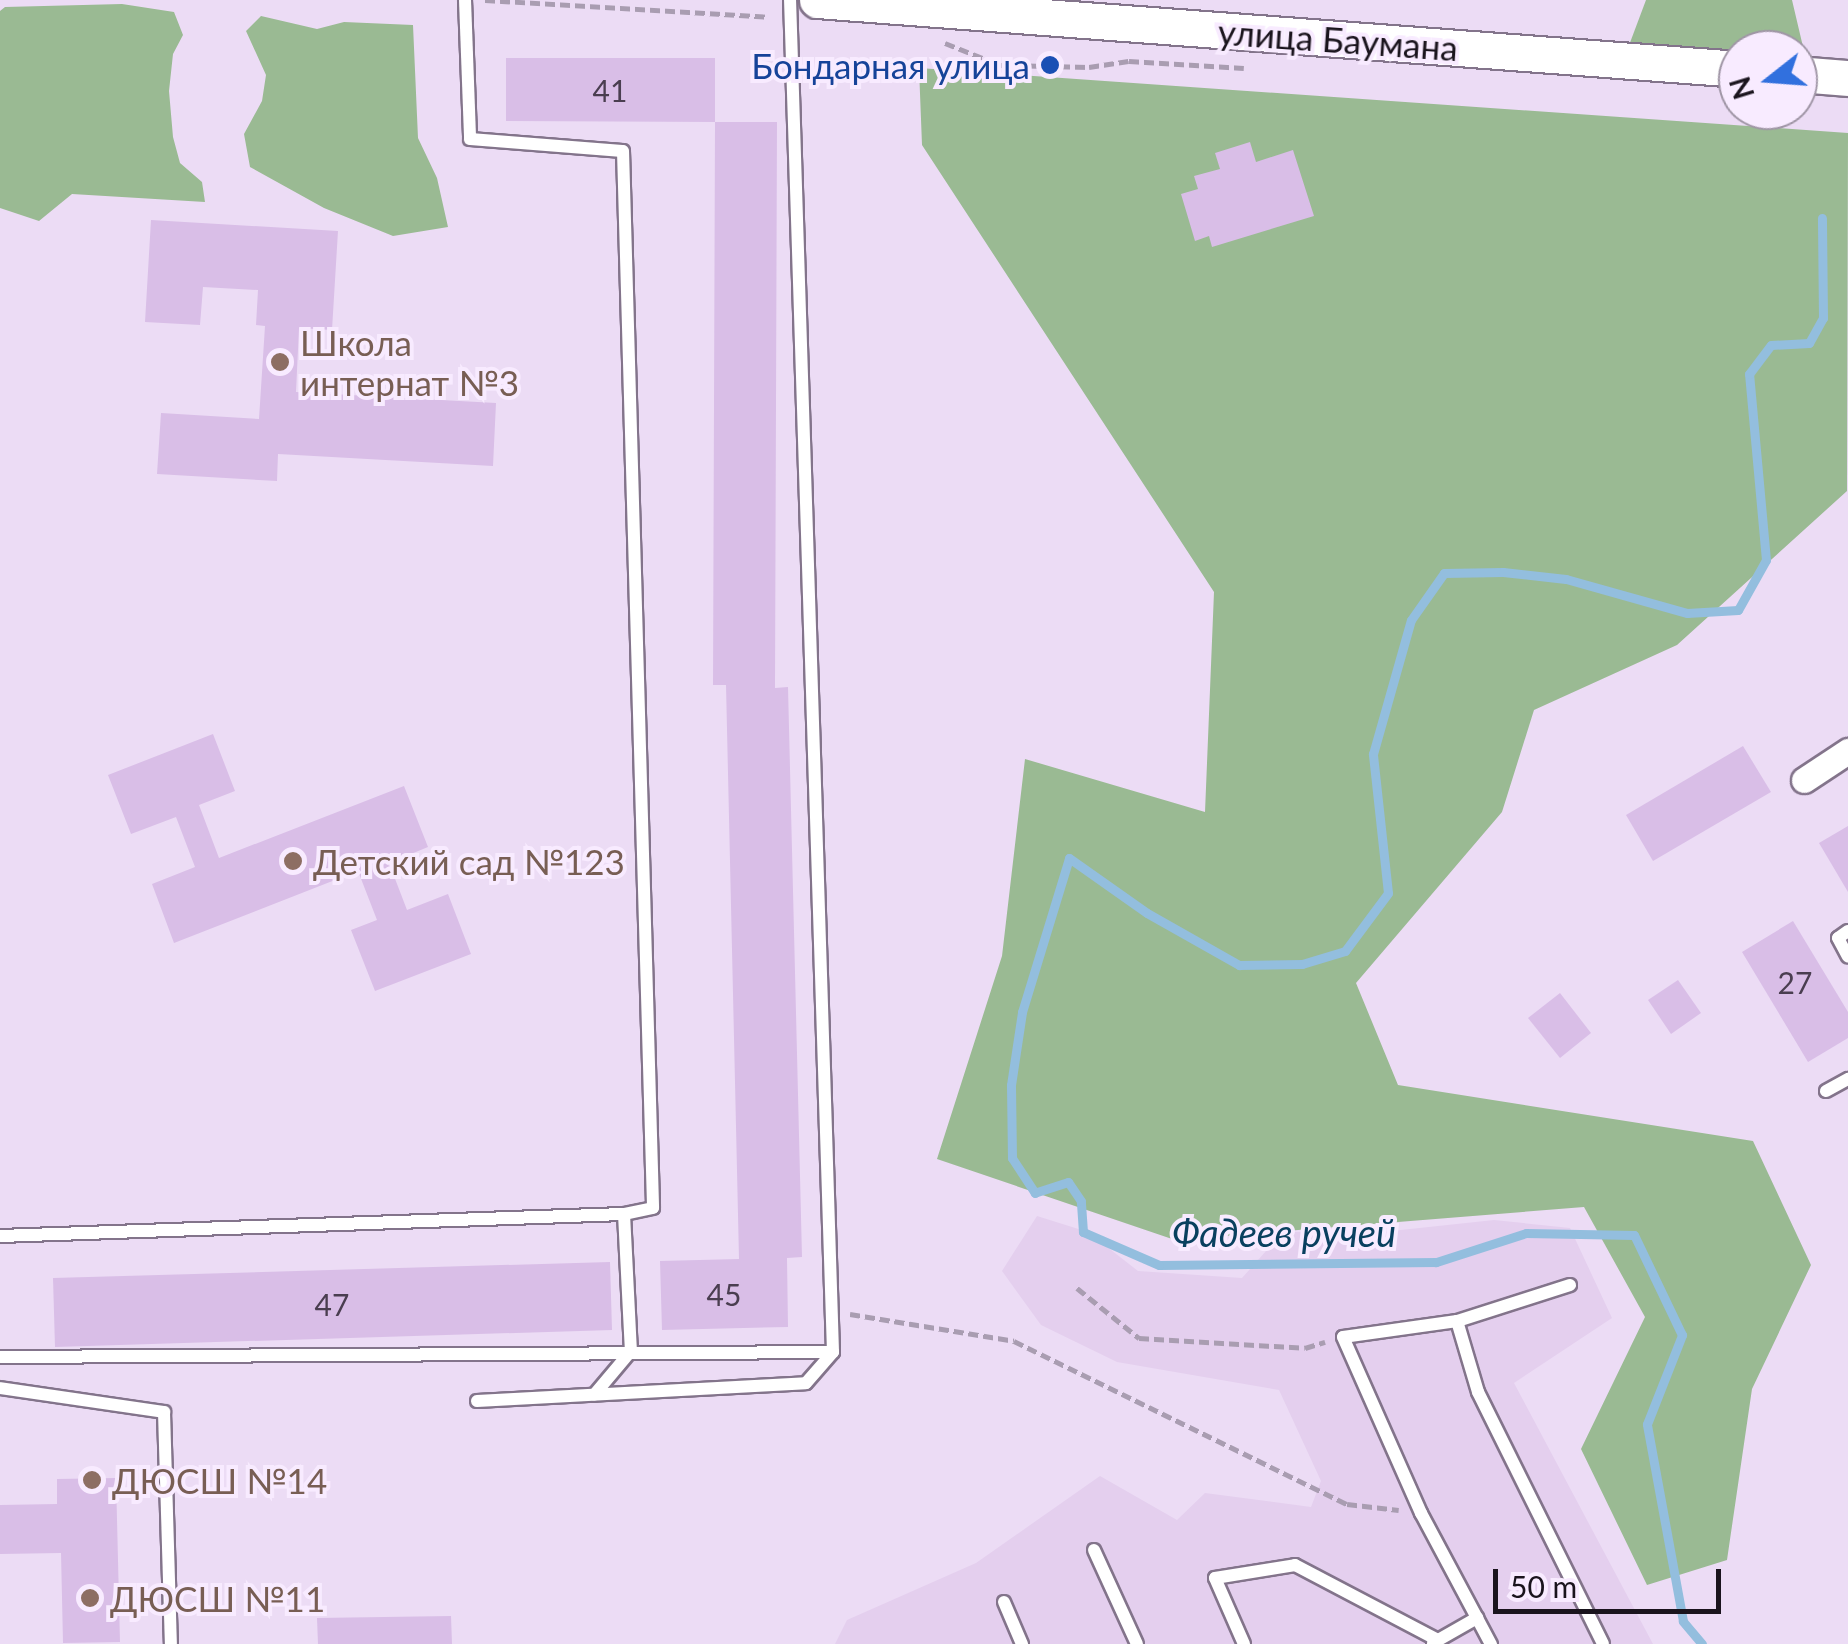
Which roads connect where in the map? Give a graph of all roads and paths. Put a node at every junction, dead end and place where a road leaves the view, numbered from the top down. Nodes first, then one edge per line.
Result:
1 (465, 0) edge
2 (790, 0) edge
3 (818, 0) edge
4 (1041, 8) edge
5 (1718, 67) edge
6 (1818, 76) edge
7 (1848, 78) edge
8 (1848, 751) edge
9 (1804, 780) dead end
10 (1848, 932) edge
11 (1848, 957) edge
12 (1848, 1079) edge
13 (1826, 1091) dead end
14 (624, 1214) junction
15 (0, 1236) edge
16 (1570, 1286) dead end
17 (1077, 1288) dead end
18 (831, 1311) junction
19 (1457, 1321) junction
20 (1343, 1337) junction
21 (631, 1351) junction
22 (833, 1352) junction
23 (0, 1358) edge
24 (0, 1388) edge
25 (594, 1395) junction
26 (477, 1401) dead end
27 (1422, 1513) junction
28 (1094, 1550) dead end
29 (1004, 1602) dead end
30 (1478, 1618) junction
31 (1435, 1642) edge
32 (172, 1644) edge
33 (1022, 1644) edge
34 (1137, 1644) edge
35 (1244, 1644) edge
36 (1491, 1644) edge
37 (1603, 1644) edge

1 - 14 lane
2 - 18 lane
3 - 4 street, улица Баумана
4 - 5 street, улица Баумана
6 - 7 street
8 - 9 street
10 - 11 lane
12 - 13 lane
14 - 15 lane
14 - 21 lane
16 - 19 lane
17 - 20 path
18 - 22 lane
18 - 27 path
19 - 20 lane
19 - 37 lane
20 - 27 lane
21 - 22 lane
21 - 23 lane
21 - 25 lane
22 - 25 lane
24 - 32 lane
25 - 26 lane
27 - 30 lane
28 - 34 lane
29 - 33 lane
30 - 31 lane
30 - 36 lane
31 - 35 lane

